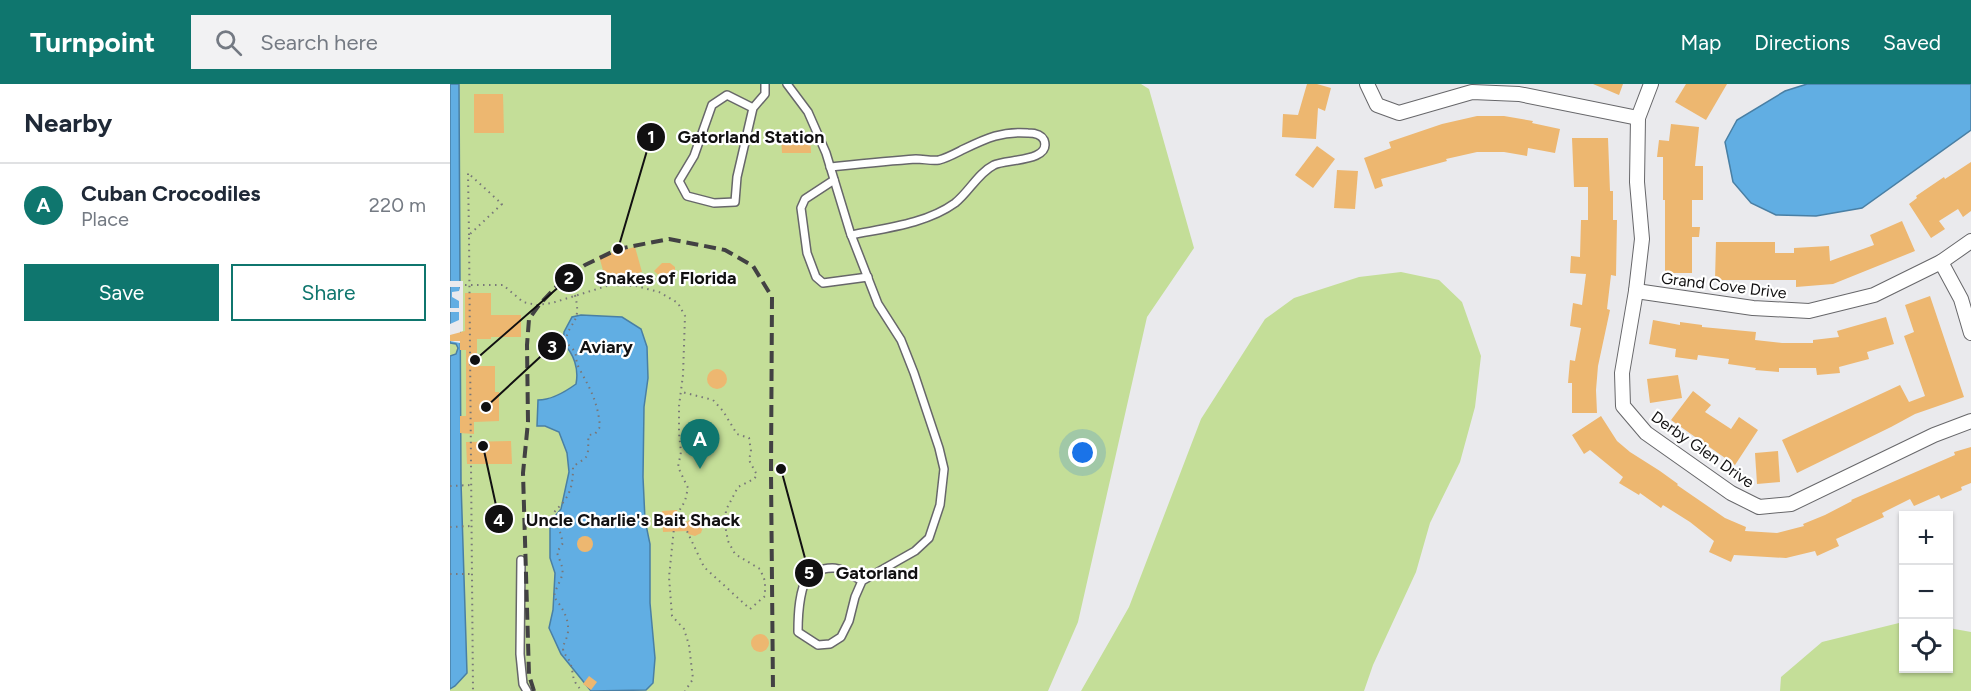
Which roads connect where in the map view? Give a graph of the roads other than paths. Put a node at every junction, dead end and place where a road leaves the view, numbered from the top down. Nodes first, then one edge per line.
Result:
1 (765, 84) edge
2 (787, 84) edge
3 (1367, 84) edge
4 (1651, 84) edge
5 (753, 108) junction
6 (1638, 118) junction
7 (830, 167) junction
8 (834, 180) junction
9 (851, 235) junction
10 (1971, 241) edge
11 (1941, 262) junction
12 (868, 277) junction
13 (1636, 291) junction
14 (1971, 333) edge
15 (1971, 421) edge
16 (520, 560) dead end
17 (862, 581) junction
18 (527, 691) edge

1 - 5 lane
2 - 7 lane
3 - 6 street
4 - 6 street, Derby Glen Drive
5 - 5 lane
6 - 13 street, Derby Glen Drive
7 - 8 lane
7 - 9 lane
8 - 9 lane
8 - 12 lane
9 - 12 lane
10 - 11 street, Grand Cove Drive
11 - 13 street, Grand Cove Drive
11 - 14 street
12 - 17 lane
13 - 15 street, Derby Glen Drive
16 - 18 lane
17 - 17 lane

